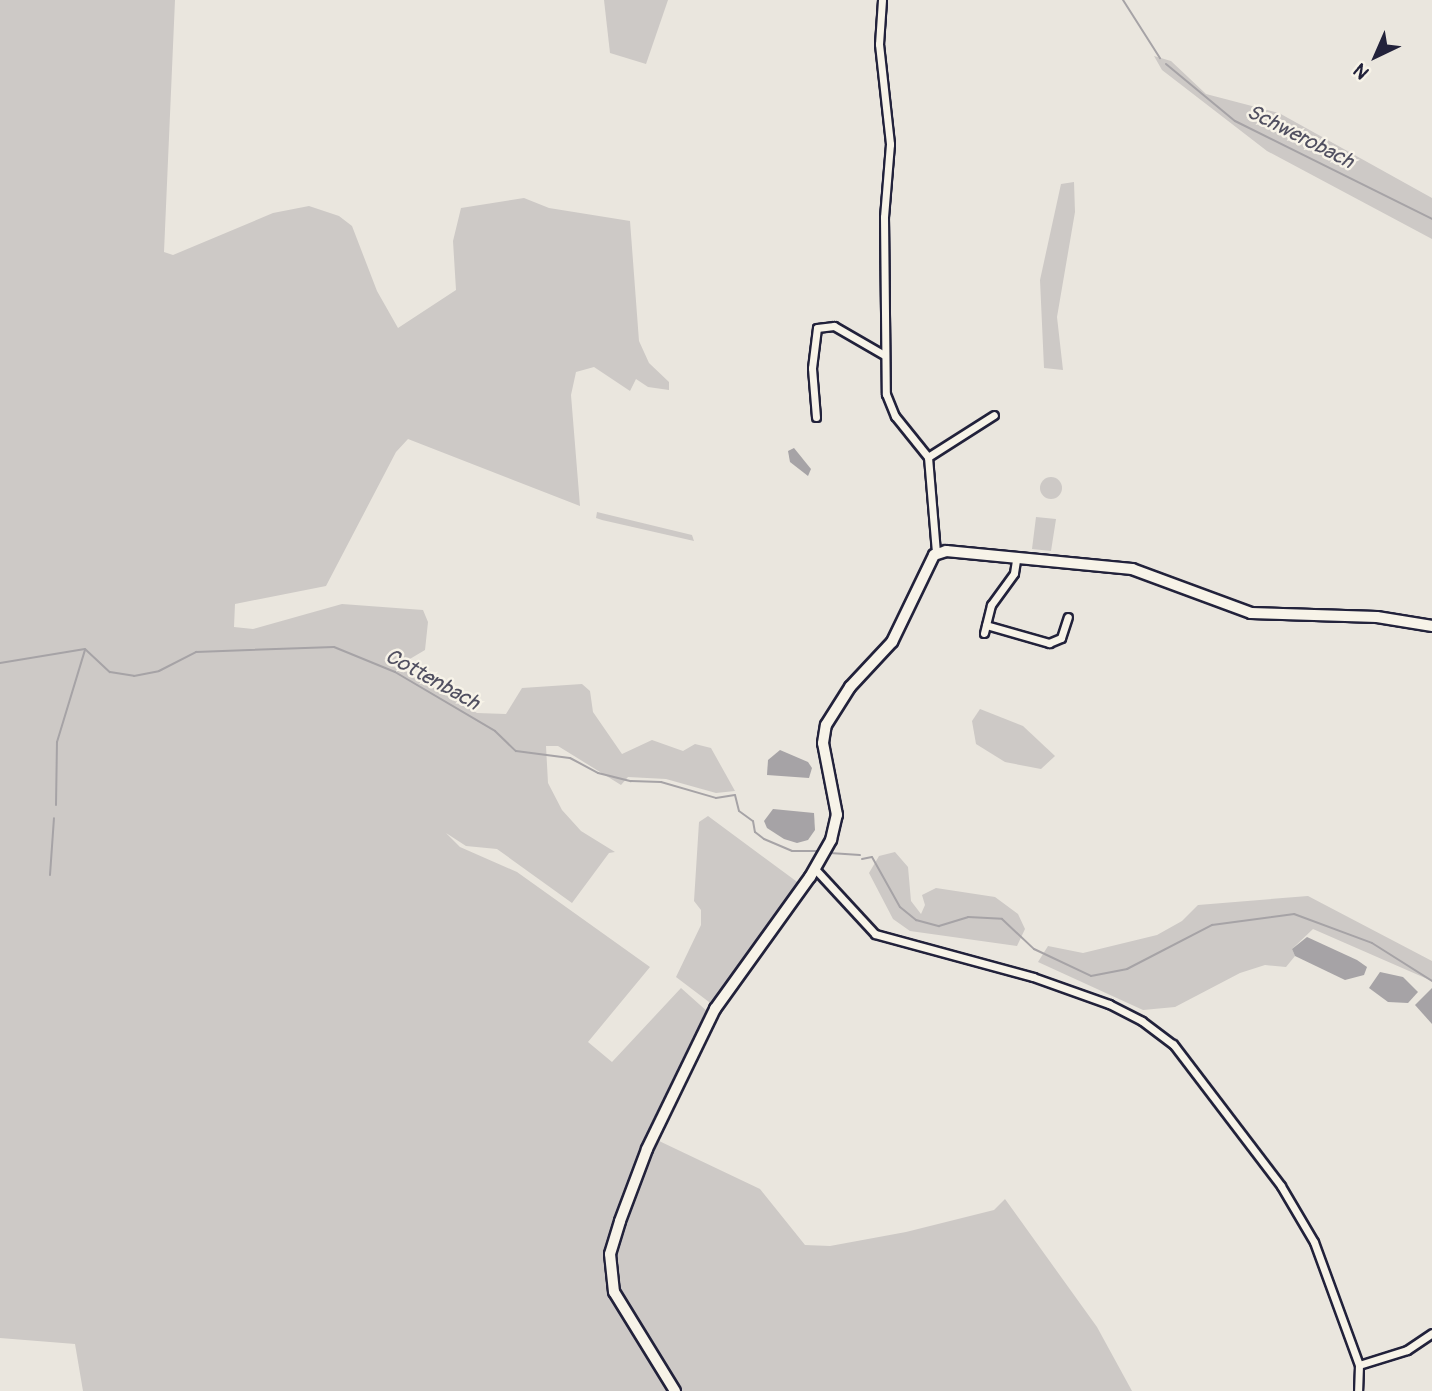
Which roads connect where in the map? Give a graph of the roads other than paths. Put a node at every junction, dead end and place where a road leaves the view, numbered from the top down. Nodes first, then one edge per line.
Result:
1 (882, 0) edge
2 (884, 355) junction
3 (994, 415) dead end
4 (816, 417) dead end
5 (928, 457) junction
6 (936, 552) junction
7 (1016, 561) junction
8 (1068, 617) dead end
9 (1432, 626) edge
10 (815, 869) junction
11 (1432, 1333) edge
12 (1359, 1365) junction
13 (675, 1391) edge
14 (1359, 1391) edge

1 - 2 street
2 - 4 street
2 - 5 street
3 - 5 street
5 - 6 street
6 - 7 street
6 - 10 street
7 - 8 street
7 - 9 street
10 - 12 street
10 - 13 street
11 - 12 street
12 - 14 street

